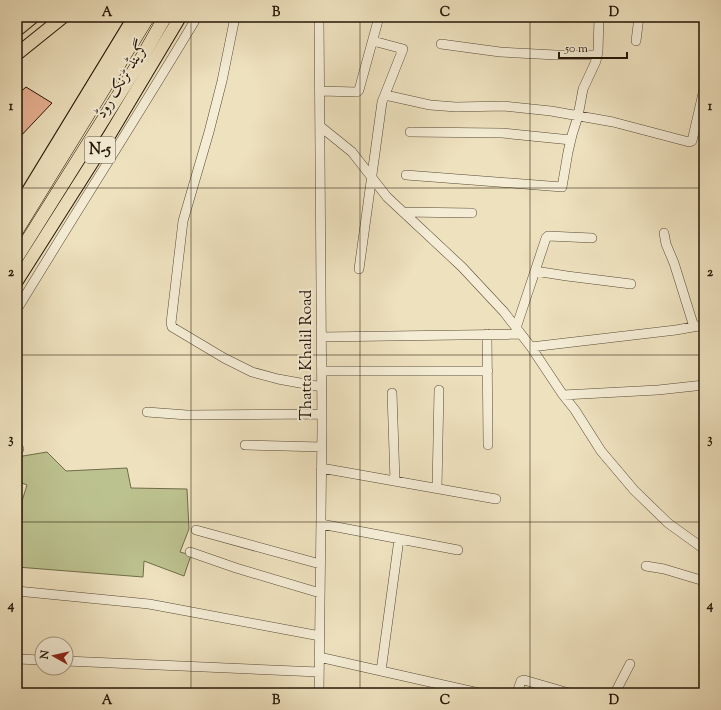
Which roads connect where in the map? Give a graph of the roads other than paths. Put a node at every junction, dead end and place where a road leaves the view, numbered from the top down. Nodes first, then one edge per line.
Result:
1 (33, 17) edge
2 (64, 17) edge
3 (134, 17) edge
4 (148, 17) edge
5 (166, 17) edge
6 (180, 17) edge
7 (197, 17) edge
8 (235, 17) edge
9 (319, 17) edge
10 (379, 17) edge
11 (599, 17) edge
12 (639, 17) edge
13 (17, 30) edge
14 (373, 41) junction
15 (636, 41) dead end
16 (441, 44) dead end
17 (17, 54) edge
18 (597, 55) junction
19 (704, 89) edge
20 (320, 91) junction
21 (385, 95) junction
22 (578, 116) junction
23 (321, 127) junction
24 (410, 132) dead end
25 (109, 136) junction
26 (571, 140) junction
27 (120, 143) junction
28 (406, 175) dead end
29 (372, 177) junction
30 (17, 208) edge
31 (403, 212) junction
32 (472, 213) dead end
33 (17, 230) edge
34 (664, 233) dead end
35 (592, 238) dead end
36 (17, 257) edge
37 (359, 269) dead end
38 (535, 271) junction
39 (17, 281) edge
40 (631, 284) dead end
41 (19, 306) dead end
42 (704, 325) edge
43 (694, 327) junction
44 (519, 331) junction
45 (487, 334) junction
46 (321, 337) junction
47 (531, 347) junction
48 (322, 371) junction
49 (488, 371) junction
50 (704, 385) edge
51 (322, 387) junction
52 (439, 390) dead end
53 (392, 393) dead end
54 (562, 395) junction
55 (147, 412) dead end
56 (322, 414) junction
57 (488, 445) dead end
58 (245, 446) dead end
59 (322, 447) junction
60 (321, 468) junction
61 (395, 481) junction
62 (438, 488) junction
63 (496, 499) dead end
64 (321, 524) junction
65 (196, 530) dead end
66 (399, 539) junction
67 (704, 549) edge
68 (458, 550) dead end
69 (190, 552) dead end
70 (320, 564) junction
71 (646, 566) dead end
72 (704, 581) edge
73 (17, 591) edge
74 (320, 593) junction
75 (320, 636) junction
76 (319, 657) junction
77 (17, 659) edge
78 (34, 660) edge
79 (74, 661) edge
80 (630, 664) dead end
81 (381, 671) junction
82 (319, 672) junction
83 (319, 693) edge
84 (479, 693) edge
85 (517, 693) edge
86 (569, 693) edge
87 (615, 693) edge

1 - 13 main road
2 - 17 main road
3 - 30 main road, گرینڈ ٹرنک روڈ / N-5
4 - 33 highway
5 - 36 highway
6 - 25 main road, گرینڈ ٹرنک روڈ / N-5
7 - 27 street
8 - 51 street
9 - 20 street, Thatta Khalil Road
10 - 14 street
11 - 18 street
12 - 15 street
14 - 20 street
14 - 21 street
16 - 18 street
18 - 22 street
19 - 22 street
20 - 23 street, Thatta Khalil Road
21 - 22 street
21 - 29 street
22 - 26 street
23 - 29 street
23 - 46 street, Thatta Khalil Road
24 - 26 street
25 - 27 street
25 - 39 main road, گرینڈ ٹرنک روڈ / N-5
26 - 28 street
27 - 41 street
29 - 31 street
29 - 37 street
31 - 32 street
31 - 44 street
34 - 43 street
35 - 38 street
38 - 40 street
38 - 44 street
42 - 43 street
43 - 47 street
44 - 45 street
44 - 47 street
45 - 46 street
45 - 49 street
46 - 48 street, Thatta Khalil Road
47 - 54 street
48 - 49 street
48 - 51 street, Thatta Khalil Road
49 - 57 street
50 - 54 street
51 - 56 street, Thatta Khalil Road
52 - 62 street
53 - 61 street
54 - 67 street
55 - 56 street
56 - 59 street, Thatta Khalil Road
58 - 59 street
59 - 60 street, Thatta Khalil Road
60 - 61 street
60 - 64 street, Thatta Khalil Road
61 - 62 street
62 - 63 street
64 - 66 street
64 - 70 street, Thatta Khalil Road
65 - 70 street
66 - 68 street
66 - 81 street
69 - 74 street
70 - 74 street, Thatta Khalil Road
71 - 72 street
73 - 75 street
74 - 75 street, Thatta Khalil Road
75 - 76 street, Thatta Khalil Road
76 - 81 street
76 - 82 street, Thatta Khalil Road
77 - 78 street
79 - 82 street
80 - 87 street
81 - 84 street
82 - 83 street, Thatta Khalil Road
85 - 86 street

